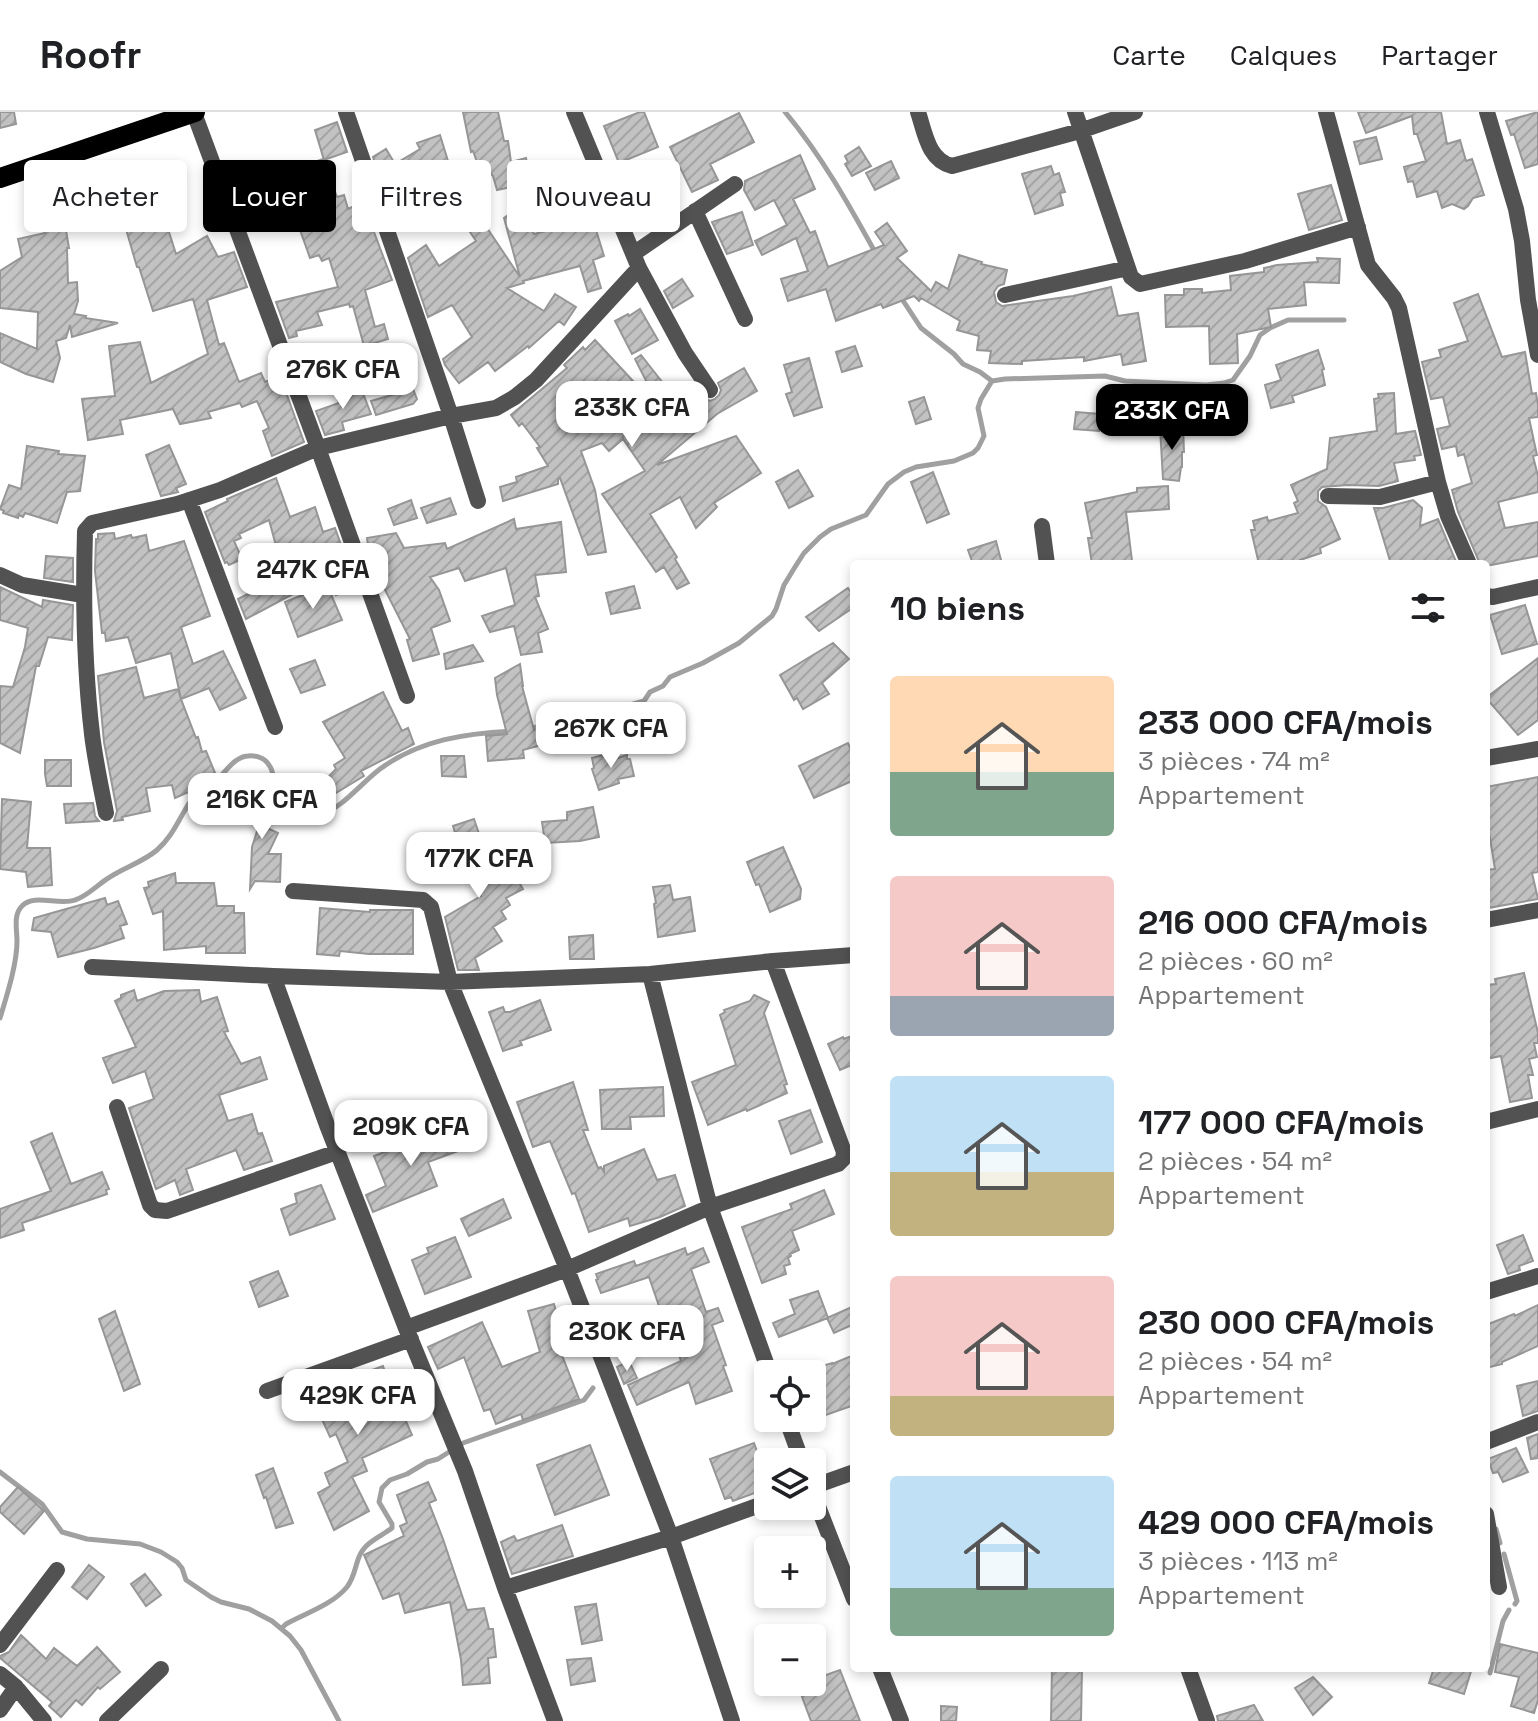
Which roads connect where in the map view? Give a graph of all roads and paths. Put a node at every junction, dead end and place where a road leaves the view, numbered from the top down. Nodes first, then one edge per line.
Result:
1 (194, 112) edge
2 (346, 112) edge
3 (574, 112) edge
4 (918, 112) edge
5 (1075, 112) edge
6 (1135, 112) edge
7 (1326, 112) edge
8 (1487, 112) edge
9 (146, 120) edge
10 (1080, 131) junction
11 (0, 178) edge
12 (735, 184) dead end
13 (695, 211) junction
14 (1358, 227) junction
15 (636, 261) junction
16 (1128, 268) junction
17 (1005, 295) dead end
18 (745, 319) dead end
19 (1538, 355) edge
20 (710, 390) dead end
21 (451, 416) junction
22 (318, 448) junction
23 (1438, 482) junction
24 (1328, 496) dead end
25 (189, 500) junction
26 (478, 501) dead end
27 (1042, 526) dead end
28 (1046, 560) edge
29 (1467, 560) edge
30 (0, 575) edge
31 (1538, 587) edge
32 (83, 595) junction
33 (1490, 597) edge
34 (407, 696) dead end
35 (275, 727) dead end
36 (1538, 749) edge
37 (1490, 757) edge
38 (106, 813) dead end
39 (293, 891) dead end
40 (1538, 910) edge
41 (1490, 919) edge
42 (850, 955) edge
43 (773, 961) junction
44 (92, 967) dead end
45 (650, 974) junction
46 (273, 976) junction
47 (450, 982) junction
48 (117, 1107) dead end
49 (1538, 1109) edge
50 (1490, 1121) edge
51 (337, 1152) junction
52 (710, 1207) junction
53 (567, 1269) junction
54 (1538, 1276) edge
55 (1490, 1291) edge
56 (409, 1334) junction
57 (765, 1360) edge
58 (267, 1391) dead end
59 (1538, 1422) edge
60 (1490, 1440) edge
61 (850, 1474) edge
62 (826, 1483) edge
63 (754, 1507) edge
64 (824, 1520) edge
65 (1490, 1536) edge
66 (671, 1537) junction
67 (57, 1570) dead end
68 (1499, 1587) dead end
69 (505, 1588) junction
70 (850, 1589) edge
71 (0, 1645) edge
72 (161, 1669) dead end
73 (882, 1672) edge
74 (1189, 1672) edge
75 (0, 1674) edge
76 (16, 1687) junction
77 (0, 1710) edge
78 (44, 1721) edge
79 (107, 1721) edge
80 (555, 1721) edge
81 (732, 1721) edge
82 (901, 1721) edge
83 (1207, 1721) edge

1 - 9 main road
1 - 22 street
2 - 21 street
3 - 15 street
4 - 10 street
5 - 10 street
6 - 10 street
7 - 14 street
8 - 19 street
9 - 11 main road
10 - 16 street
12 - 13 street
13 - 15 street
13 - 18 street
14 - 16 street
14 - 23 street
15 - 20 street
15 - 21 street
16 - 17 street
21 - 22 street
21 - 26 street
22 - 25 street
22 - 34 street
23 - 24 street
23 - 29 street
25 - 32 street
25 - 35 street
27 - 28 street
30 - 32 street
31 - 33 street
32 - 38 street
36 - 37 street
39 - 47 street
40 - 41 street
42 - 43 street
43 - 45 street
43 - 52 street
44 - 46 street
45 - 47 street
45 - 52 street
46 - 47 street
46 - 51 street
47 - 53 street
48 - 51 street
49 - 50 street
51 - 56 street
52 - 53 street
52 - 57 street
53 - 56 street
53 - 66 street
54 - 55 street
56 - 58 street
56 - 69 street
59 - 60 street
61 - 62 street
63 - 66 street
64 - 70 street
65 - 68 street
66 - 69 street
66 - 81 street
67 - 71 street
69 - 80 street
72 - 79 street
73 - 82 street
74 - 83 street
75 - 76 street
76 - 77 street
76 - 78 street

